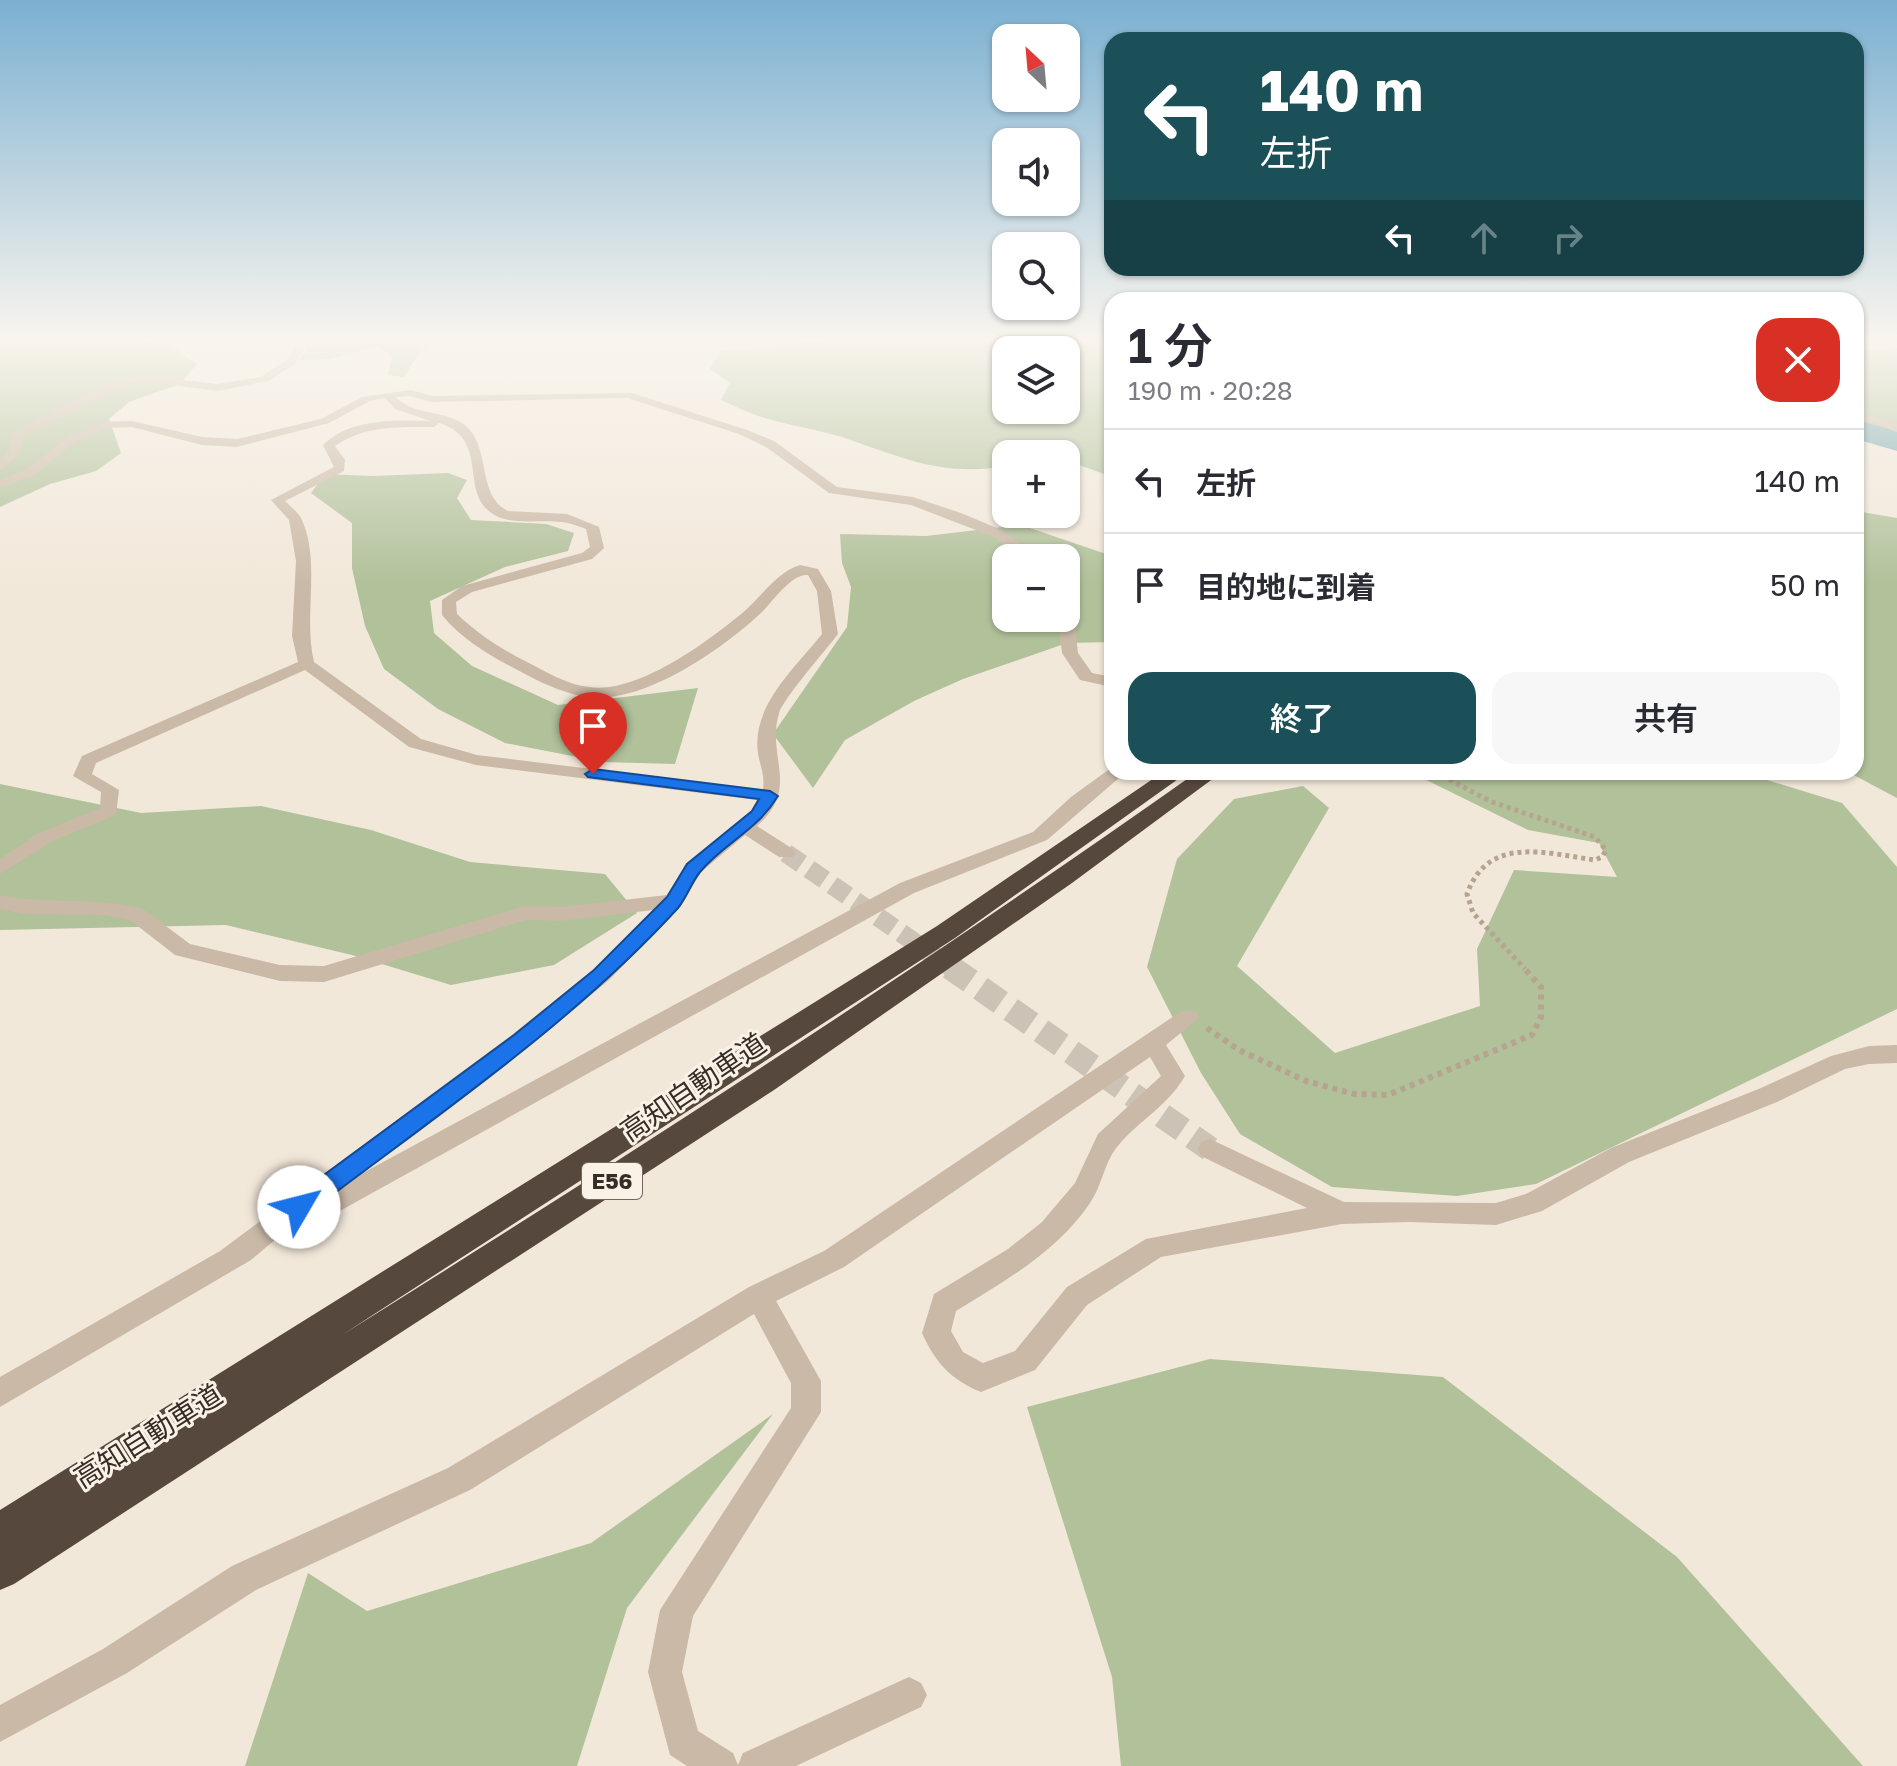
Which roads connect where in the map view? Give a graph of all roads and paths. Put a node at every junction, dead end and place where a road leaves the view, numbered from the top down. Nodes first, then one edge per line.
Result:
1 (50, 419) edge
2 (328, 419) edge
3 (440, 419) edge
4 (704, 419) edge
5 (1872, 419) edge
6 (458, 425) junction
7 (1897, 429) edge
8 (0, 466) edge
9 (0, 484) edge
10 (1012, 544) edge
11 (1068, 632) edge
12 (306, 664) junction
13 (1104, 680) edge
14 (1106, 780) edge
15 (1165, 780) edge
16 (1200, 780) edge
17 (1450, 780) edge
18 (770, 796) junction
19 (744, 826) junction
20 (786, 853) tunnel mouth
21 (0, 868) edge
22 (674, 901) junction
23 (0, 902) edge
24 (1188, 1018) joint
25 (1153, 1043) junction
26 (1897, 1054) edge
27 (1210, 1149) tunnel mouth
28 (1342, 1213) junction
29 (230, 1258) junction
30 (759, 1296) junction
31 (0, 1393) edge
32 (0, 1532) edge
33 (0, 1570) edge
34 (909, 1695) dead end
35 (0, 1724) edge
36 (720, 1766) edge
37 (756, 1766) edge

1 - 8 street
2 - 9 street
3 - 6 street
4 - 10 street
5 - 7 street
6 - 12 street
6 - 18 street
11 - 13 street
12 - 18 street
12 - 21 street
14 - 29 street
15 - 32 highway, 高知自動車道 / E56
16 - 33 highway, 高知自動車道 / E56
17 - 24 path
18 - 19 street
19 - 20 street
19 - 22 street
22 - 23 street
22 - 29 street
24 - 25 street
25 - 28 street
25 - 30 street
26 - 28 street
27 - 28 street
29 - 31 street
30 - 35 street
30 - 36 street
34 - 37 street

